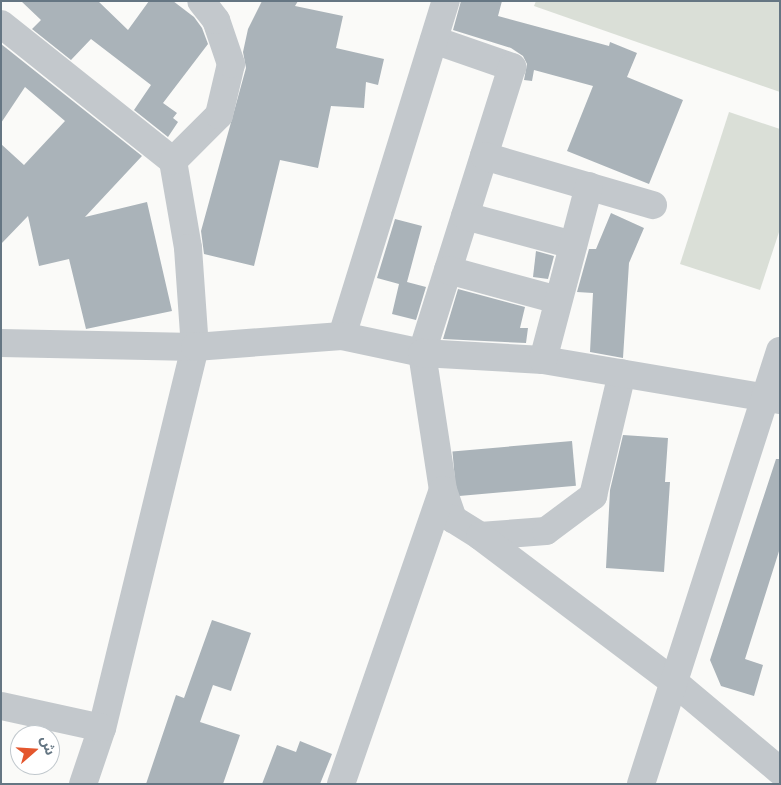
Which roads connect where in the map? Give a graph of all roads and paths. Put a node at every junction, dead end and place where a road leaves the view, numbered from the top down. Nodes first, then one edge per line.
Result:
1 (201, 1) edge
2 (446, 1) edge
3 (1, 24) edge
4 (434, 40) junction
5 (484, 156) junction
6 (172, 161) junction
7 (589, 186) junction
8 (653, 204) dead end
9 (465, 216) junction
10 (573, 245) junction
11 (448, 270) junction
12 (558, 300) junction
13 (342, 336) junction
14 (1, 343) edge
15 (195, 347) junction
16 (780, 351) edge
17 (422, 353) junction
18 (542, 360) junction
19 (622, 373) junction
20 (772, 399) edge
21 (443, 490) junction
22 (480, 536) junction
23 (674, 682) junction
24 (1, 706) edge
25 (102, 728) junction
26 (780, 771) edge
27 (83, 784) edge
28 (341, 784) edge
29 (641, 784) edge

1 - 6 street
2 - 4 street
3 - 6 street
4 - 5 street
4 - 13 street
5 - 7 street
5 - 9 street
6 - 15 street
7 - 8 street
7 - 10 street
9 - 10 street
9 - 11 street
10 - 12 street
11 - 12 street
11 - 17 street
12 - 18 street
13 - 15 street
13 - 17 street
14 - 15 street
15 - 25 street
16 - 20 street
17 - 18 street
17 - 21 street
18 - 19 street
19 - 20 street
19 - 22 street
20 - 23 street
21 - 22 street
21 - 28 street
22 - 23 street
23 - 26 street
23 - 29 street
24 - 25 street
25 - 27 street

